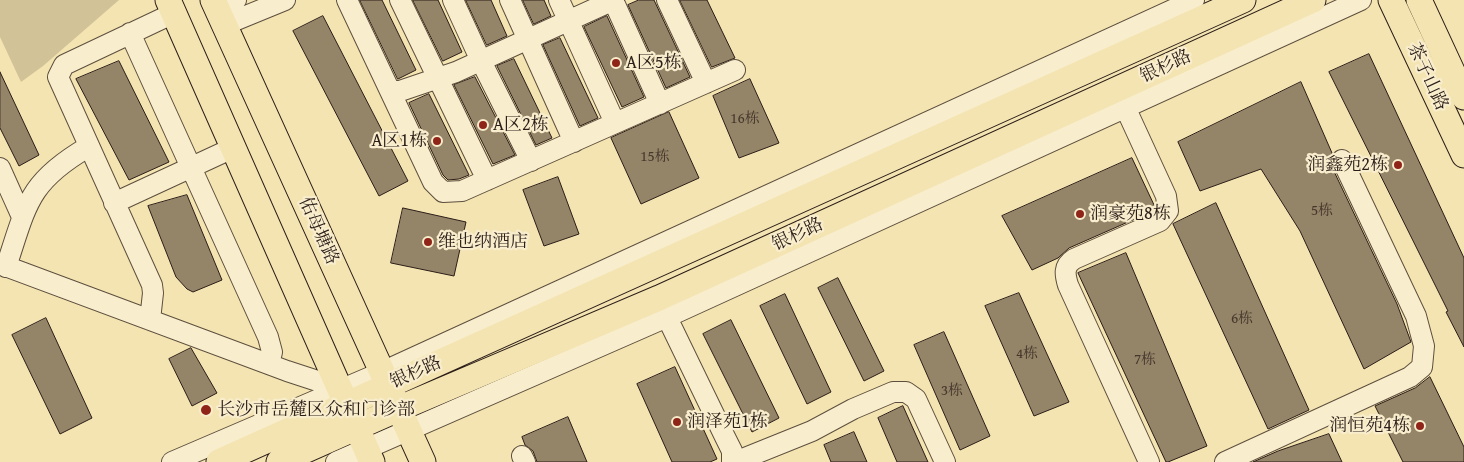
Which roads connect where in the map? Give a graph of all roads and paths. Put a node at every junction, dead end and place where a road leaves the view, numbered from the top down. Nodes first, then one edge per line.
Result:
1 (285, 0) edge
2 (347, 0) edge
3 (400, 0) edge
4 (453, 0) edge
5 (510, 0) edge
6 (559, 0) edge
7 (613, 0) edge
8 (667, 0) edge
9 (1194, 0) edge
10 (1243, 0) edge
11 (1313, 0) edge
12 (1361, 0) edge
13 (1391, 0) edge
14 (1419, 0) edge
15 (171, 6) edge
16 (222, 8) edge
17 (568, 21) junction
18 (130, 34) junction
19 (528, 40) junction
20 (481, 61) junction
21 (735, 70) dead end
22 (438, 79) junction
23 (706, 83) junction
24 (390, 92) junction
25 (1464, 97) edge
26 (1121, 99) junction
27 (660, 104) junction
28 (616, 124) junction
29 (574, 142) junction
30 (88, 147) junction
31 (234, 148) junction
32 (1464, 155) edge
33 (1342, 160) dead end
34 (531, 161) junction
35 (191, 167) junction
36 (0, 168) edge
37 (487, 180) junction
38 (114, 203) junction
39 (22, 217) junction
40 (3, 266) edge
41 (663, 308) junction
42 (150, 320) junction
43 (269, 364) junction
44 (385, 379) junction
45 (403, 419) junction
46 (354, 420) edge
47 (172, 462) edge
48 (219, 462) edge
49 (279, 462) edge
50 (336, 462) edge
51 (423, 462) edge
52 (734, 462) edge
53 (946, 462) edge
54 (1149, 462) edge
55 (1225, 462) edge

1 - 16 street
2 - 24 street
3 - 22 street
4 - 20 street
5 - 19 street
6 - 17 street
7 - 17 street
7 - 27 street
8 - 23 street
9 - 44 street, 银杉路
10 - 44 main road, 银杉路
11 - 26 main road, 银杉路
12 - 26 street, 银杉路
13 - 32 main road, 茶子山路
14 - 25 main road, 茶子山路
15 - 18 street
15 - 31 main road
16 - 44 main road, 佑母塘路
17 - 19 street
17 - 28 street
18 - 30 street
18 - 35 street
19 - 20 street
19 - 29 street
20 - 22 street
20 - 34 street
21 - 23 street
22 - 24 street
22 - 37 street
23 - 27 street
24 - 37 street
26 - 41 main road, 银杉路
26 - 54 street
27 - 28 street
28 - 29 street
29 - 34 street
30 - 38 street
30 - 39 street
31 - 35 street
31 - 46 main road
33 - 55 street
34 - 37 street
35 - 38 street
35 - 43 street
36 - 39 street
38 - 42 street
39 - 40 street
40 - 42 street
41 - 45 main road, 银杉路
41 - 52 street
42 - 43 street
43 - 46 street
44 - 45 main road, 佑母塘路
44 - 46 main road, 银杉路
45 - 46 main road, 银杉路
45 - 51 main road, 佑母塘路
46 - 47 street, 银杉路
46 - 48 main road, 银杉路
46 - 49 main road, 银杉路
46 - 50 street, 银杉路
52 - 53 street

